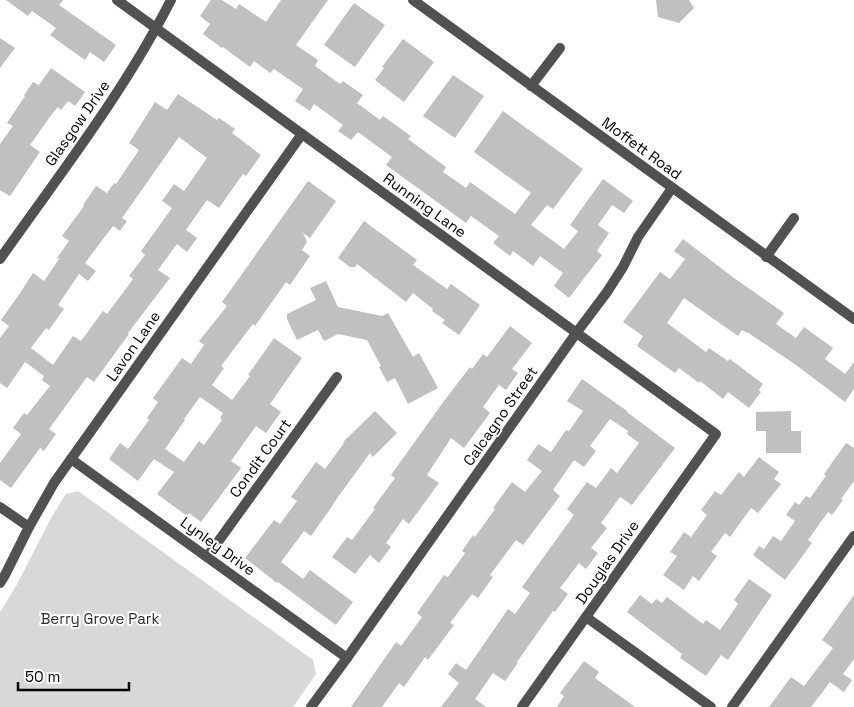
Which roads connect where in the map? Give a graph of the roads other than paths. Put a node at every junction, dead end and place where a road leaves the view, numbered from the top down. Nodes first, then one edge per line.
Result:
1 (117, 0) edge
2 (171, 0) edge
3 (413, 0) edge
4 (156, 29) junction
5 (560, 48) dead end
6 (531, 86) junction
7 (302, 134) junction
8 (672, 188) junction
9 (794, 218) dead end
10 (766, 257) junction
11 (0, 258) edge
12 (854, 319) edge
13 (577, 332) junction
14 (338, 377) dead end
15 (716, 434) joint
16 (71, 459) junction
17 (0, 507) edge
18 (29, 527) junction
19 (854, 536) edge
20 (208, 557) junction
21 (0, 583) edge
22 (586, 617) junction
23 (347, 658) junction
24 (311, 707) edge
25 (522, 707) edge
26 (711, 707) edge
27 (732, 707) edge

1 - 4 street, Running Lane
2 - 4 street, Glasgow Drive
3 - 6 street, Moffett Road
4 - 7 street, Running Lane
4 - 11 street, Glasgow Drive
5 - 6 street
6 - 8 street, Moffett Road
7 - 13 street, Running Lane
7 - 16 street, Lavon Lane
8 - 10 street, Moffett Road
8 - 13 street, Calcagno Street
9 - 10 street
10 - 12 street, Moffett Road
13 - 15 street, Running Lane
13 - 23 street, Calcagno Street
14 - 20 street, Condit Court
15 - 22 street, Douglas Drive
16 - 18 street, Lavon Lane
16 - 20 street, Lynley Drive
17 - 18 street
18 - 21 street, Lavon Lane
19 - 27 street
20 - 23 street, Lynley Drive
22 - 25 street, Douglas Drive
22 - 26 street
23 - 24 street, Calcagno Street

